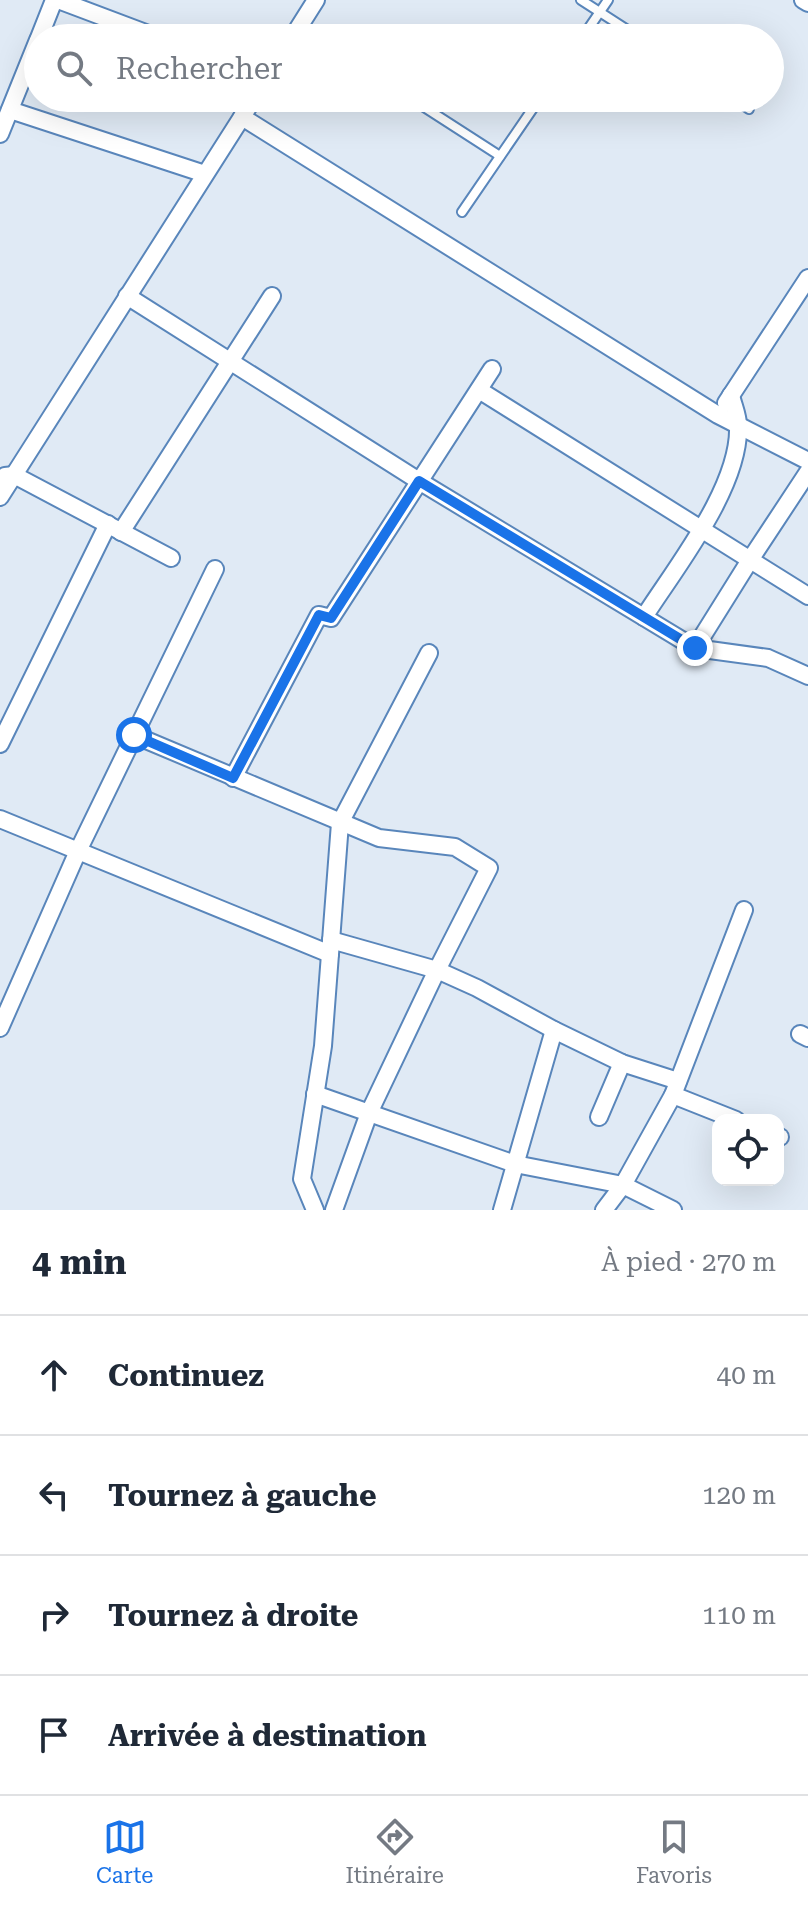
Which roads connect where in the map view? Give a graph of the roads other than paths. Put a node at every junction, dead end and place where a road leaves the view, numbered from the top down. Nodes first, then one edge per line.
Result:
1 (56, 0) edge
2 (316, 0) edge
3 (581, 0) edge
4 (608, 0) edge
5 (600, 12) junction
6 (45, 24) edge
7 (121, 24) edge
8 (301, 24) edge
9 (592, 24) edge
10 (618, 24) edge
11 (24, 74) edge
12 (10, 110) junction
13 (245, 112) edge
14 (432, 112) edge
15 (530, 112) edge
16 (242, 117) junction
17 (0, 134) edge
18 (500, 156) junction
19 (205, 174) junction
20 (462, 212) dead end
21 (808, 278) edge
22 (127, 296) junction
23 (272, 296) dead end
24 (801, 305) edge
25 (230, 361) junction
26 (492, 369) dead end
27 (479, 390) junction
28 (731, 395) junction
29 (718, 415) junction
30 (738, 425) junction
31 (808, 461) edge
32 (808, 472) edge
33 (7, 476) edge
34 (419, 481) junction
35 (0, 497) edge
36 (114, 528) junction
37 (701, 530) junction
38 (171, 558) dead end
39 (750, 560) junction
40 (215, 569) dead end
41 (808, 596) edge
42 (644, 617) junction
43 (695, 648) junction
44 (429, 653) dead end
45 (808, 676) edge
46 (134, 735) junction
47 (0, 744) edge
48 (233, 778) junction
49 (0, 819) edge
50 (340, 823) junction
51 (78, 851) junction
52 (744, 910) dead end
53 (331, 947) junction
54 (437, 970) junction
55 (0, 1028) edge
56 (554, 1030) junction
57 (622, 1063) junction
58 (676, 1088) junction
59 (315, 1094) junction
60 (369, 1113) junction
61 (725, 1114) edge
62 (599, 1117) dead end
63 (515, 1164) junction
64 (623, 1185) junction
65 (315, 1210) edge
66 (334, 1210) edge
67 (502, 1210) edge
68 (604, 1210) edge
69 (673, 1210) edge

1 - 6 street
1 - 7 street
2 - 8 street
3 - 5 lane
4 - 5 lane
5 - 9 lane
5 - 10 lane
11 - 12 street
12 - 17 street
12 - 19 street
13 - 16 street
14 - 18 lane
15 - 18 lane
16 - 19 street
16 - 29 street
18 - 20 lane
19 - 22 street
21 - 24 street
22 - 25 street
22 - 33 street
23 - 25 street
24 - 28 street
25 - 34 street
25 - 36 street
26 - 27 street
27 - 34 street
27 - 37 street
28 - 29 street
28 - 30 street
29 - 30 street
30 - 31 street
30 - 37 street
32 - 39 street
33 - 35 street
33 - 36 street
34 - 42 street
34 - 48 street
36 - 38 street
36 - 47 street
37 - 39 street
37 - 42 street
39 - 41 street
39 - 43 street
40 - 46 street
42 - 43 street
43 - 45 street
44 - 50 street
46 - 48 street
46 - 51 street
48 - 50 street
49 - 51 street
50 - 53 street
50 - 54 street
51 - 53 street
51 - 55 street
52 - 58 street
53 - 54 street
53 - 59 street
54 - 56 street
54 - 60 street
56 - 57 street
56 - 63 street
57 - 58 street
57 - 62 street
58 - 61 street
58 - 64 street
59 - 60 street
59 - 65 street
60 - 63 street
60 - 66 street
63 - 64 street
63 - 67 street
64 - 68 street
64 - 69 street

